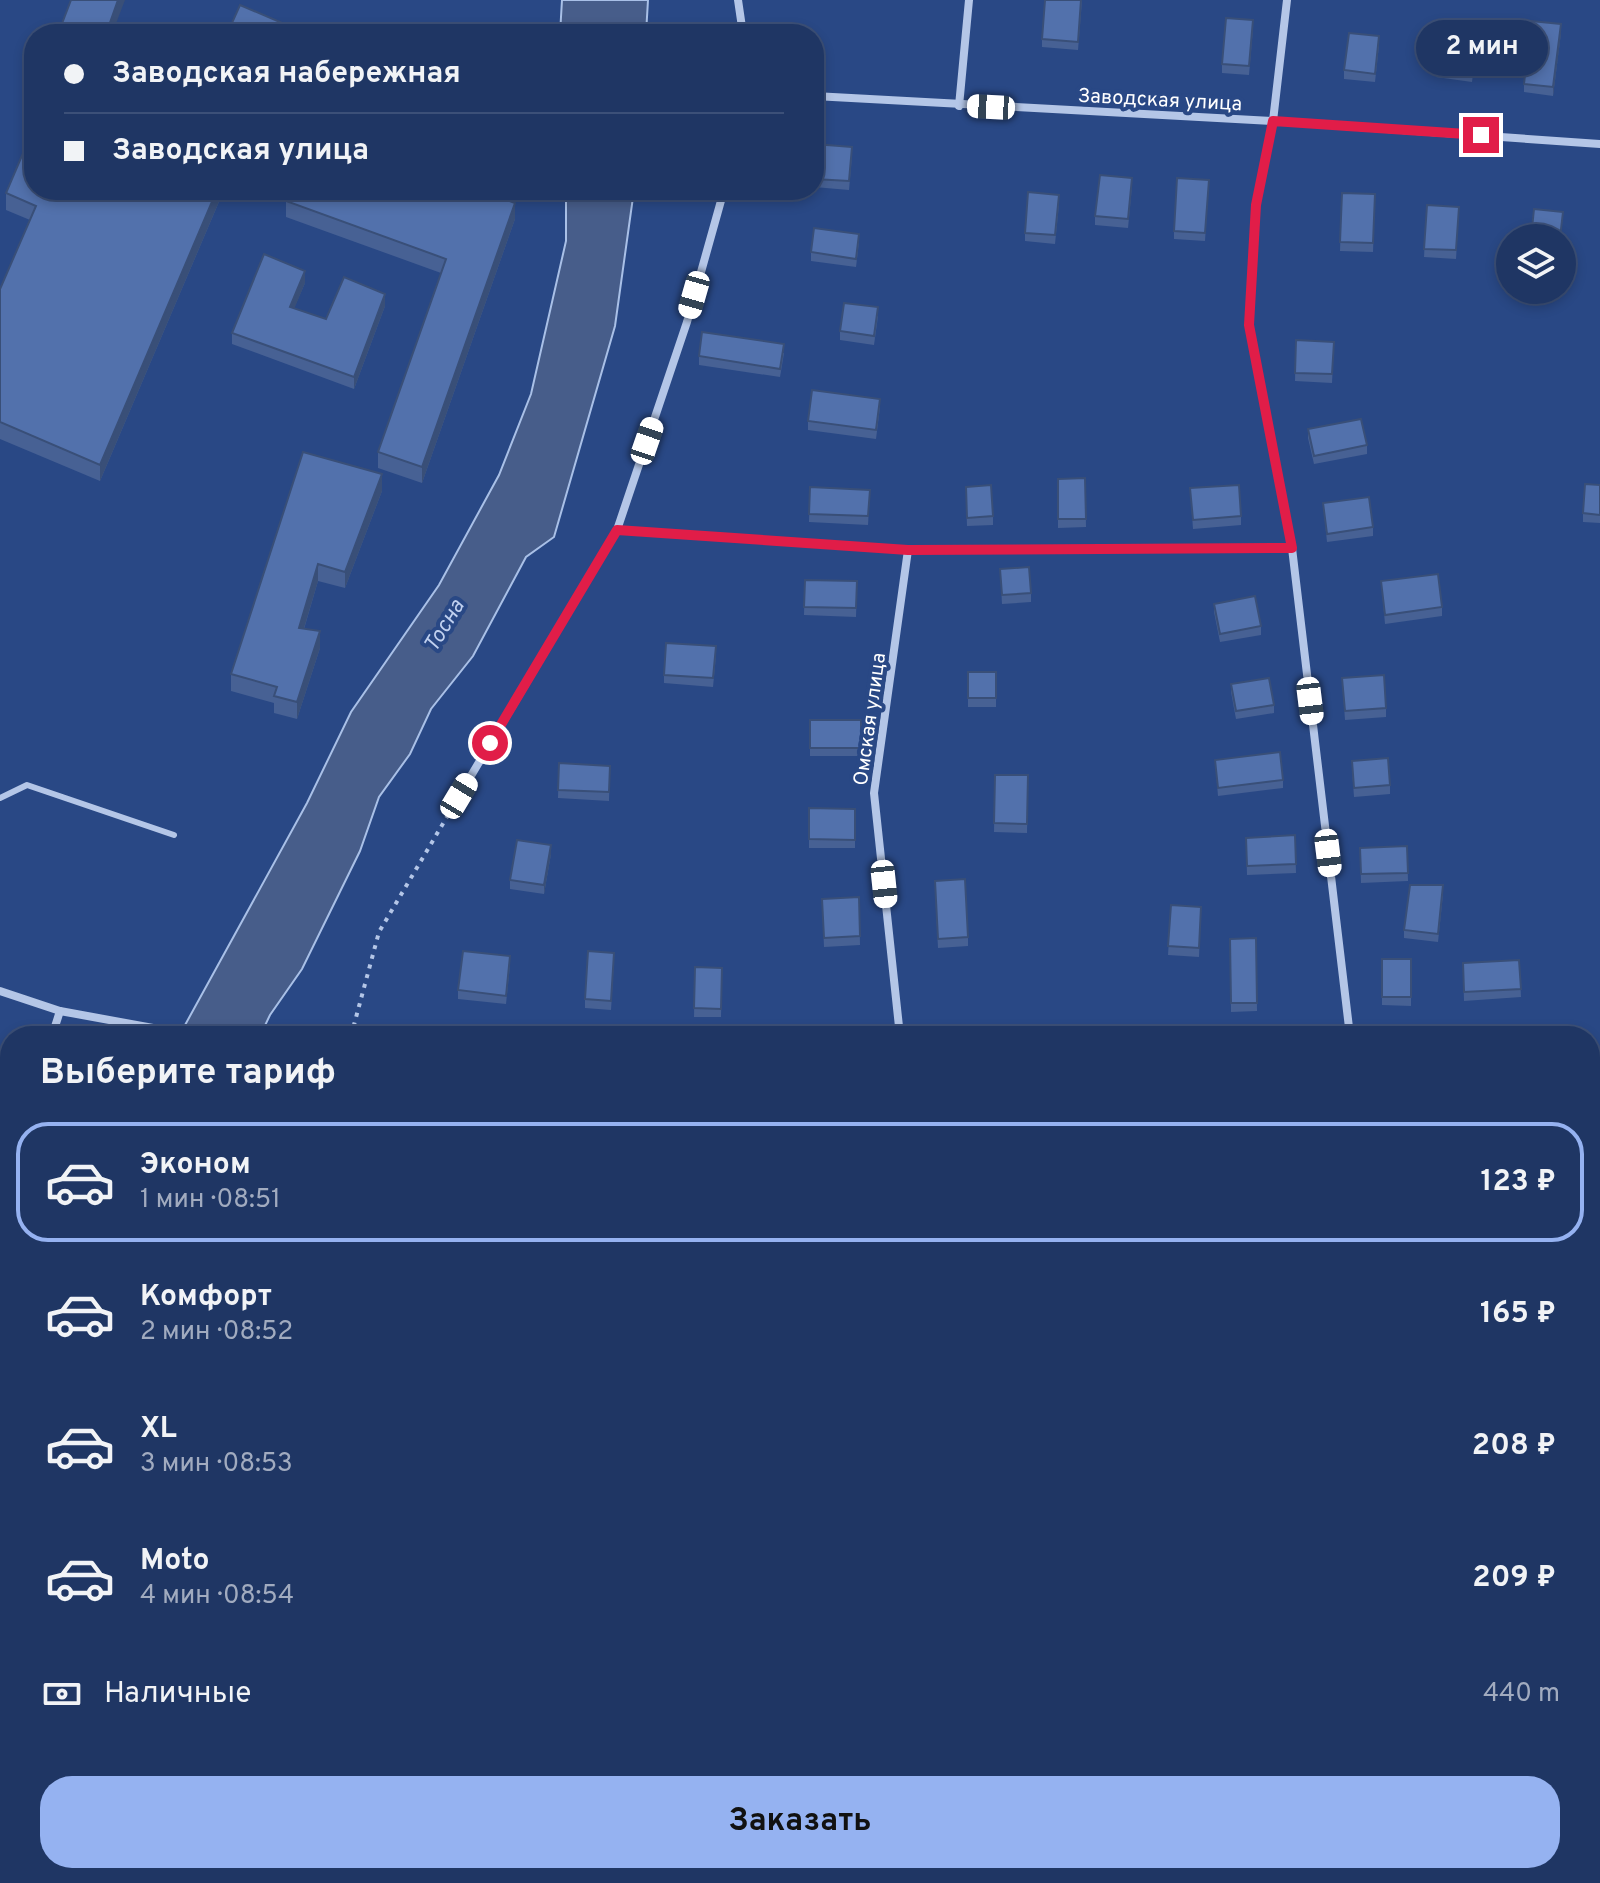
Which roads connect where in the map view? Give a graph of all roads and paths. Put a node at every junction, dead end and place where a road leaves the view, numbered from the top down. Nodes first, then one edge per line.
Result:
1 (738, 0) edge
2 (969, 0) edge
3 (1287, 0) edge
4 (742, 24) edge
5 (824, 97) edge
6 (959, 106) junction
7 (1273, 121) junction
8 (1600, 144) edge
9 (721, 200) edge
10 (617, 530) junction
11 (1292, 548) junction
12 (908, 550) junction
13 (459, 796) joint
14 (0, 798) edge
15 (174, 835) dead end
16 (0, 991) edge
17 (60, 1011) junction
18 (55, 1026) edge
19 (150, 1026) edge
20 (354, 1026) edge
21 (899, 1026) edge
22 (1349, 1026) edge

1 - 4 street
2 - 6 street
3 - 7 street
5 - 6 street, Заводская улица
6 - 7 street, Заводская улица
7 - 8 street, Заводская улица
7 - 11 street
9 - 10 street
10 - 12 street
10 - 13 street
11 - 12 street
11 - 22 street
12 - 21 street, Омская улица
13 - 20 path
14 - 15 lane
16 - 17 street
17 - 18 street
17 - 19 street

